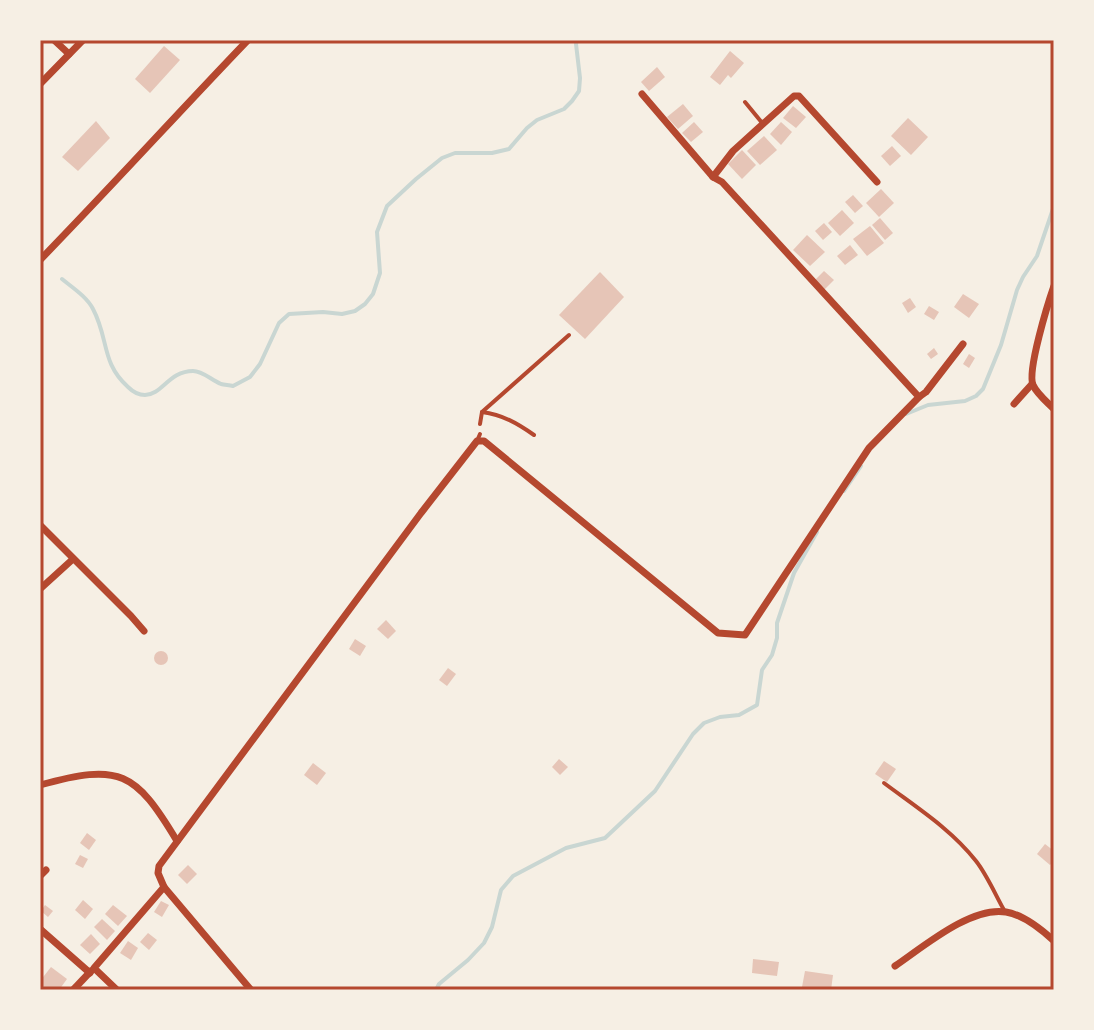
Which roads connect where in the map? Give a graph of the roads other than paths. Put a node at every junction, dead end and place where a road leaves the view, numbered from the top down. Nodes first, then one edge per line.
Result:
1 (54, 40) edge
2 (83, 40) edge
3 (248, 40) edge
4 (69, 54) junction
5 (40, 84) edge
6 (642, 94) dead end
7 (745, 102) dead end
8 (763, 124) junction
9 (713, 177) junction
10 (877, 182) dead end
11 (40, 260) edge
12 (1054, 289) edge
13 (569, 335) dead end
14 (963, 344) dead end
15 (1032, 384) junction
16 (919, 397) junction
17 (1014, 404) dead end
18 (1054, 409) edge
19 (482, 412) junction
20 (480, 424) dead end
21 (534, 435) dead end
22 (40, 525) edge
23 (73, 559) junction
24 (40, 589) edge
25 (144, 631) dead end
26 (884, 783) dead end
27 (40, 785) edge
28 (177, 841) junction
29 (164, 887) junction
30 (1005, 912) junction
31 (40, 930) edge
32 (1054, 941) edge
33 (895, 966) dead end
34 (92, 970) junction
35 (73, 990) edge
36 (117, 990) edge
37 (251, 990) edge

1 - 4 street
2 - 4 street
3 - 11 street
4 - 5 street
6 - 9 street
7 - 8 lane
8 - 9 street
8 - 10 street
9 - 16 street
12 - 15 street
13 - 19 lane
14 - 16 street
15 - 17 street
15 - 18 street
16 - 28 street
19 - 20 lane
19 - 21 lane
22 - 23 street
23 - 24 street
23 - 25 street
26 - 30 lane
27 - 28 street
28 - 29 street
29 - 34 street
29 - 37 street
30 - 32 street
30 - 33 street
31 - 34 street
34 - 35 street
34 - 36 street

